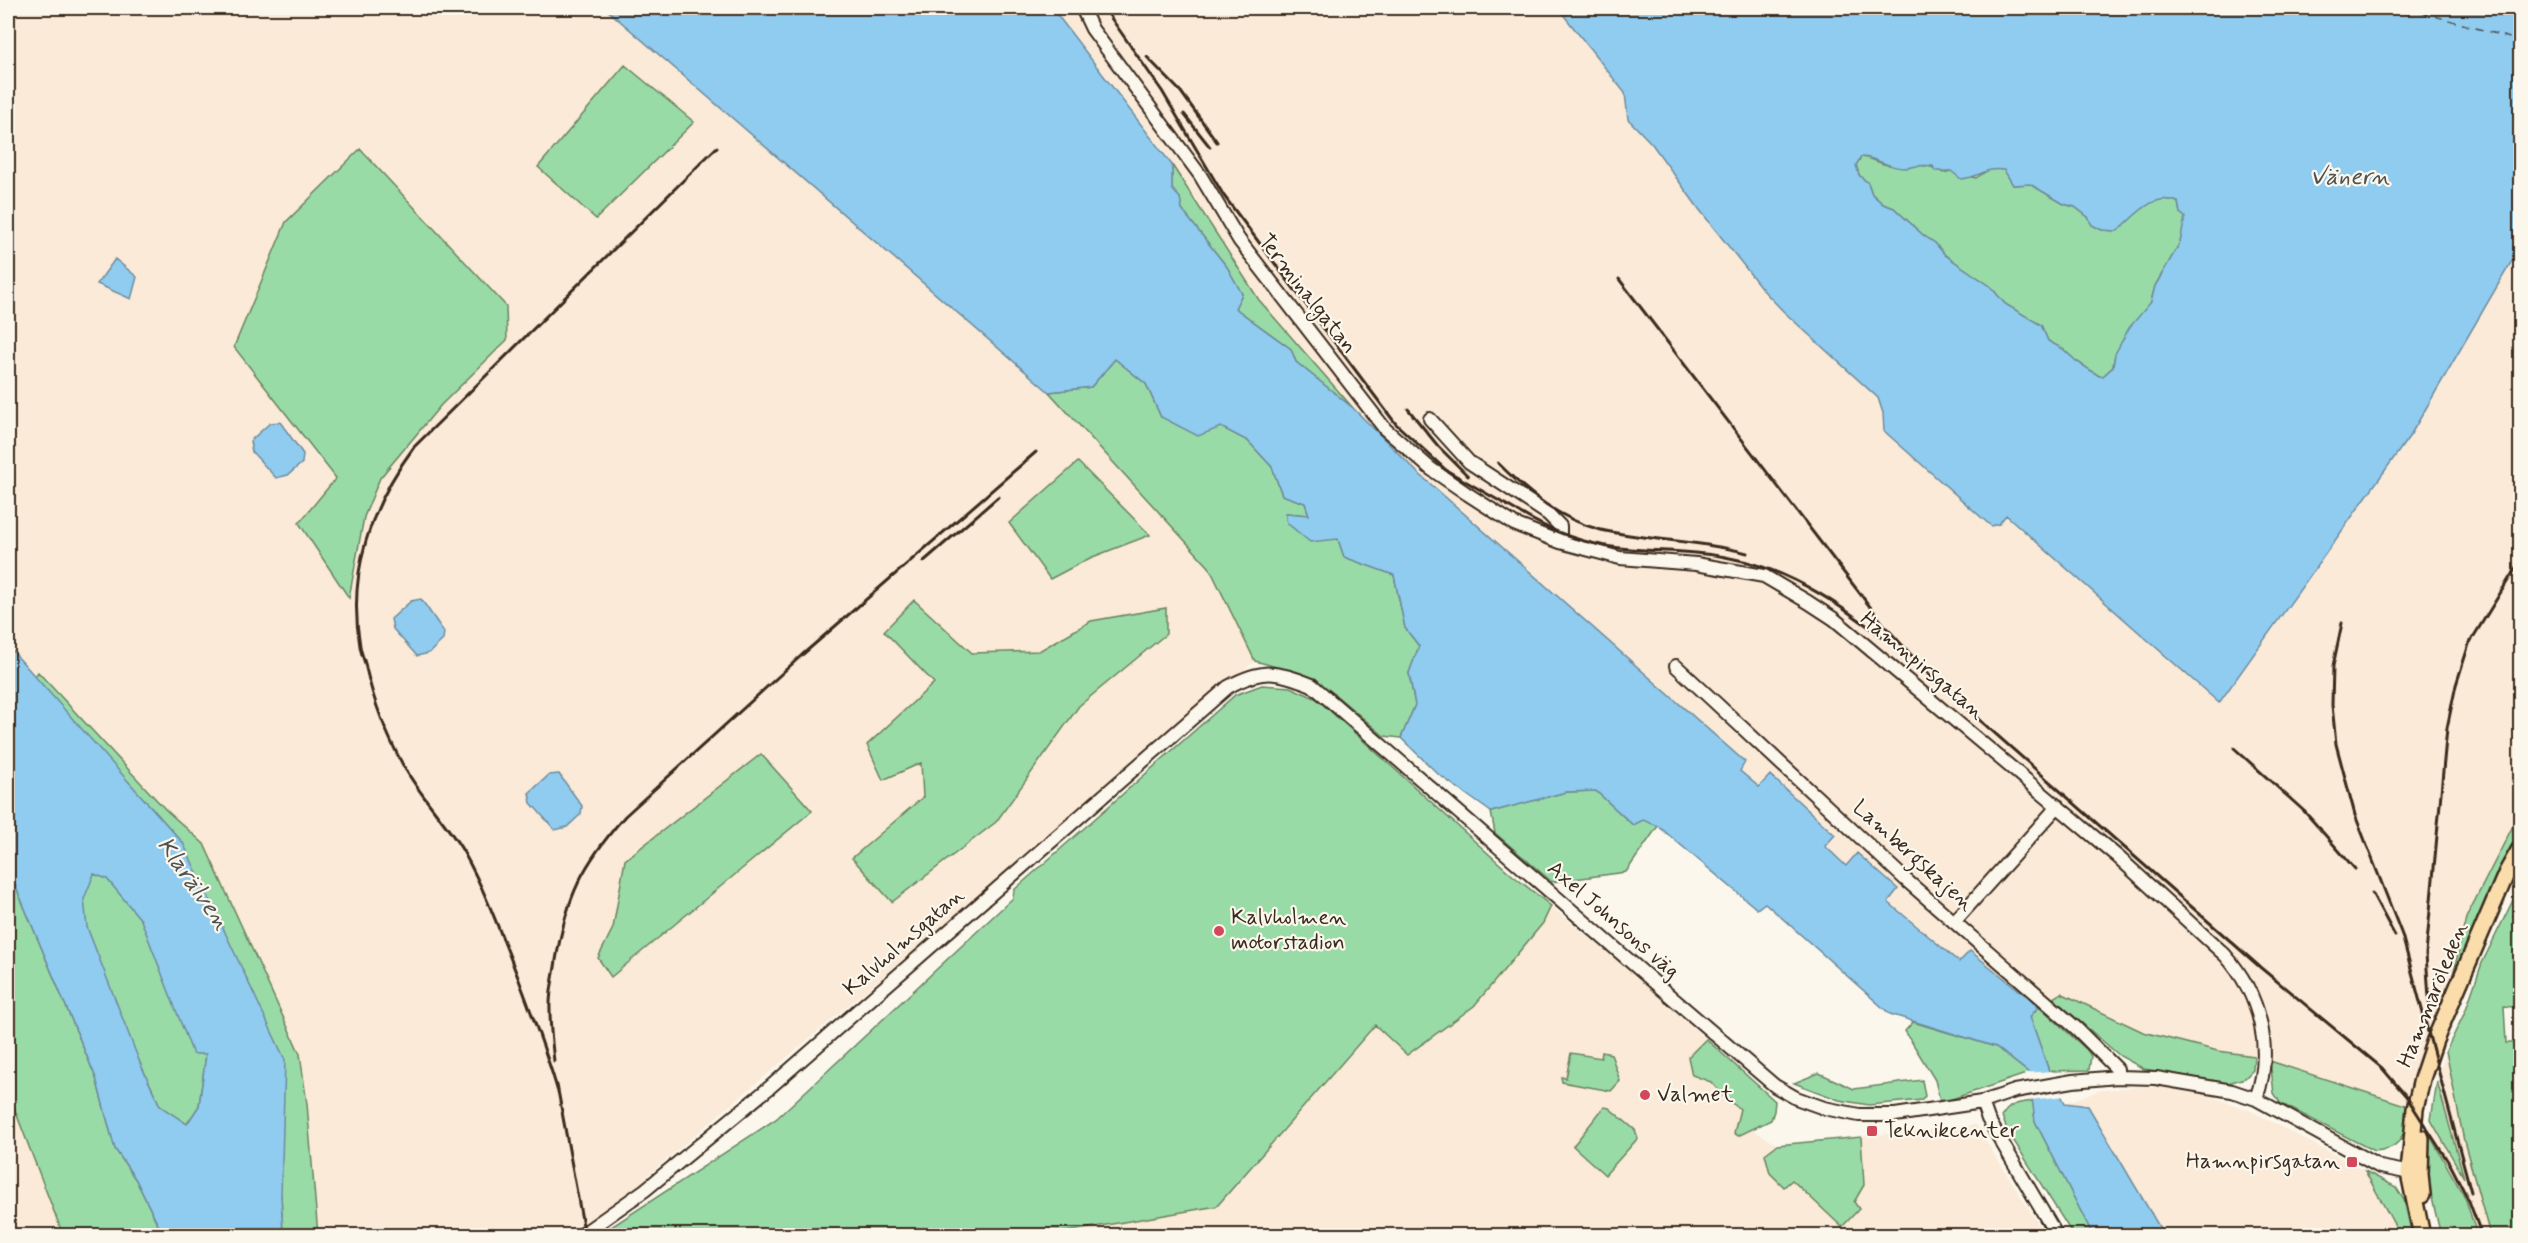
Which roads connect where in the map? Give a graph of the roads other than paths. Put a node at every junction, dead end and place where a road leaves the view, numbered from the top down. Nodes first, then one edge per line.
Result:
1 (1082, 8) edge
2 (1430, 419) dead end
3 (1560, 542) junction
4 (1676, 666) dead end
5 (1251, 675) joint
6 (2058, 806) junction
7 (2520, 849) edge
8 (2520, 870) edge
9 (1954, 922) junction
10 (2117, 1077) junction
11 (2256, 1099) junction
12 (1982, 1102) junction
13 (2414, 1174) junction
14 (580, 1236) edge
15 (2057, 1236) edge
16 (2422, 1236) edge
17 (2431, 1236) edge

1 - 3 street, Terminalgatan
2 - 3 street
3 - 6 street, Hamnpirsgatan
4 - 9 street, Lambergskajen
5 - 12 street, Axel Johnsons väg
5 - 14 street, Kalvholmsgatan
6 - 9 street
6 - 11 street, Hamnpirsgatan
7 - 13 main road, Hammaröleden
8 - 13 main road, Hammaröleden
9 - 10 street, Lambergskajen
10 - 11 street, Axel Johnsons väg
10 - 12 street, Axel Johnsons väg
11 - 13 street, Axel Johnsons väg
12 - 15 street
13 - 16 main road, Hammaröleden
13 - 17 main road, Hammaröleden

